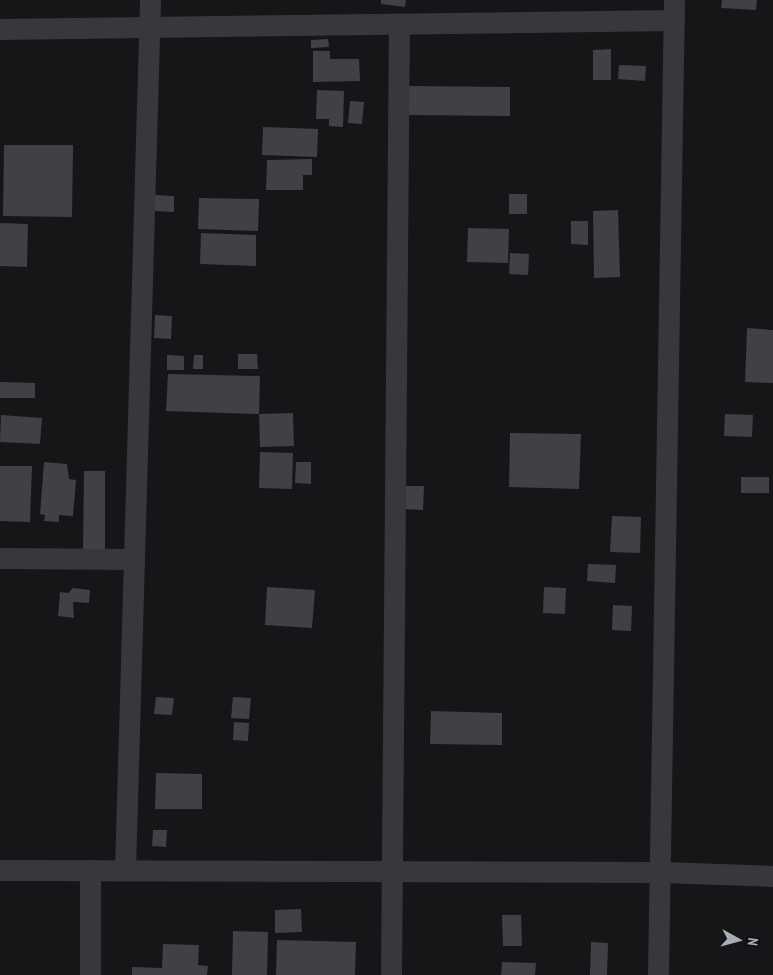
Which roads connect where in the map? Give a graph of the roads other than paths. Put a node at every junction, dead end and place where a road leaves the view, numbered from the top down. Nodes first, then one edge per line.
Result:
1 (150, 0) edge
2 (674, 10) edge
3 (399, 25) junction
4 (150, 28) junction
5 (0, 29) edge
6 (0, 558) edge
7 (134, 559) junction
8 (0, 870) edge
9 (90, 870) junction
10 (125, 870) junction
11 (392, 872) junction
12 (660, 872) junction
13 (773, 876) edge
14 (90, 975) edge
15 (392, 975) edge
16 (658, 975) edge

1 - 4 street
2 - 3 street
2 - 12 street
3 - 4 street
3 - 11 street
4 - 5 street
4 - 7 street
6 - 7 street
7 - 10 street
8 - 9 street
9 - 10 street
9 - 14 street
10 - 11 street
11 - 12 street
11 - 15 street
12 - 13 street
12 - 16 street

